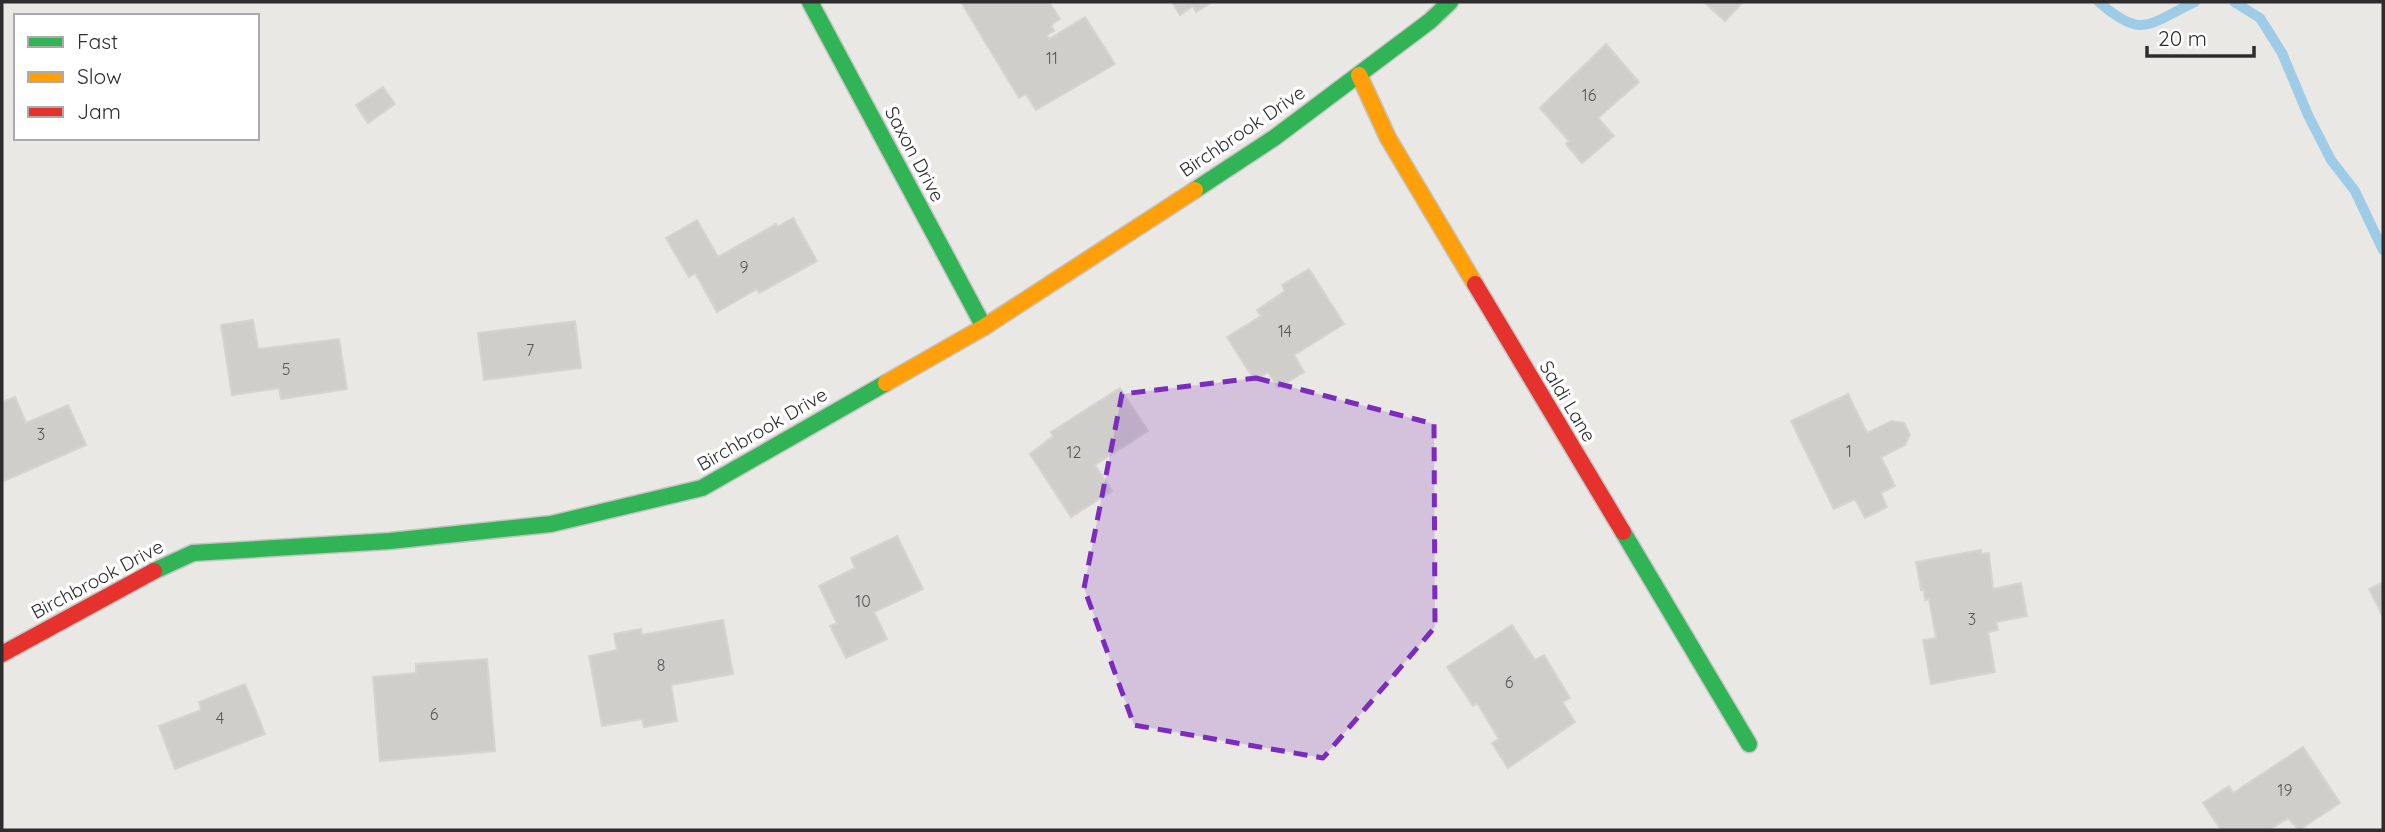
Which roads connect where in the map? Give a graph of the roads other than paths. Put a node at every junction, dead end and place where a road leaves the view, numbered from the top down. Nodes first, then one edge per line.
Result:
1 (810, 2) edge
2 (1450, 2) edge
3 (1359, 75) junction
4 (984, 327) junction
5 (2, 654) edge
6 (1749, 744) dead end

1 - 4 street, Saxon Drive
2 - 3 street, Birchbrook Drive
3 - 4 street, Birchbrook Drive
3 - 6 street, Saldi Lane
4 - 5 street, Birchbrook Drive

